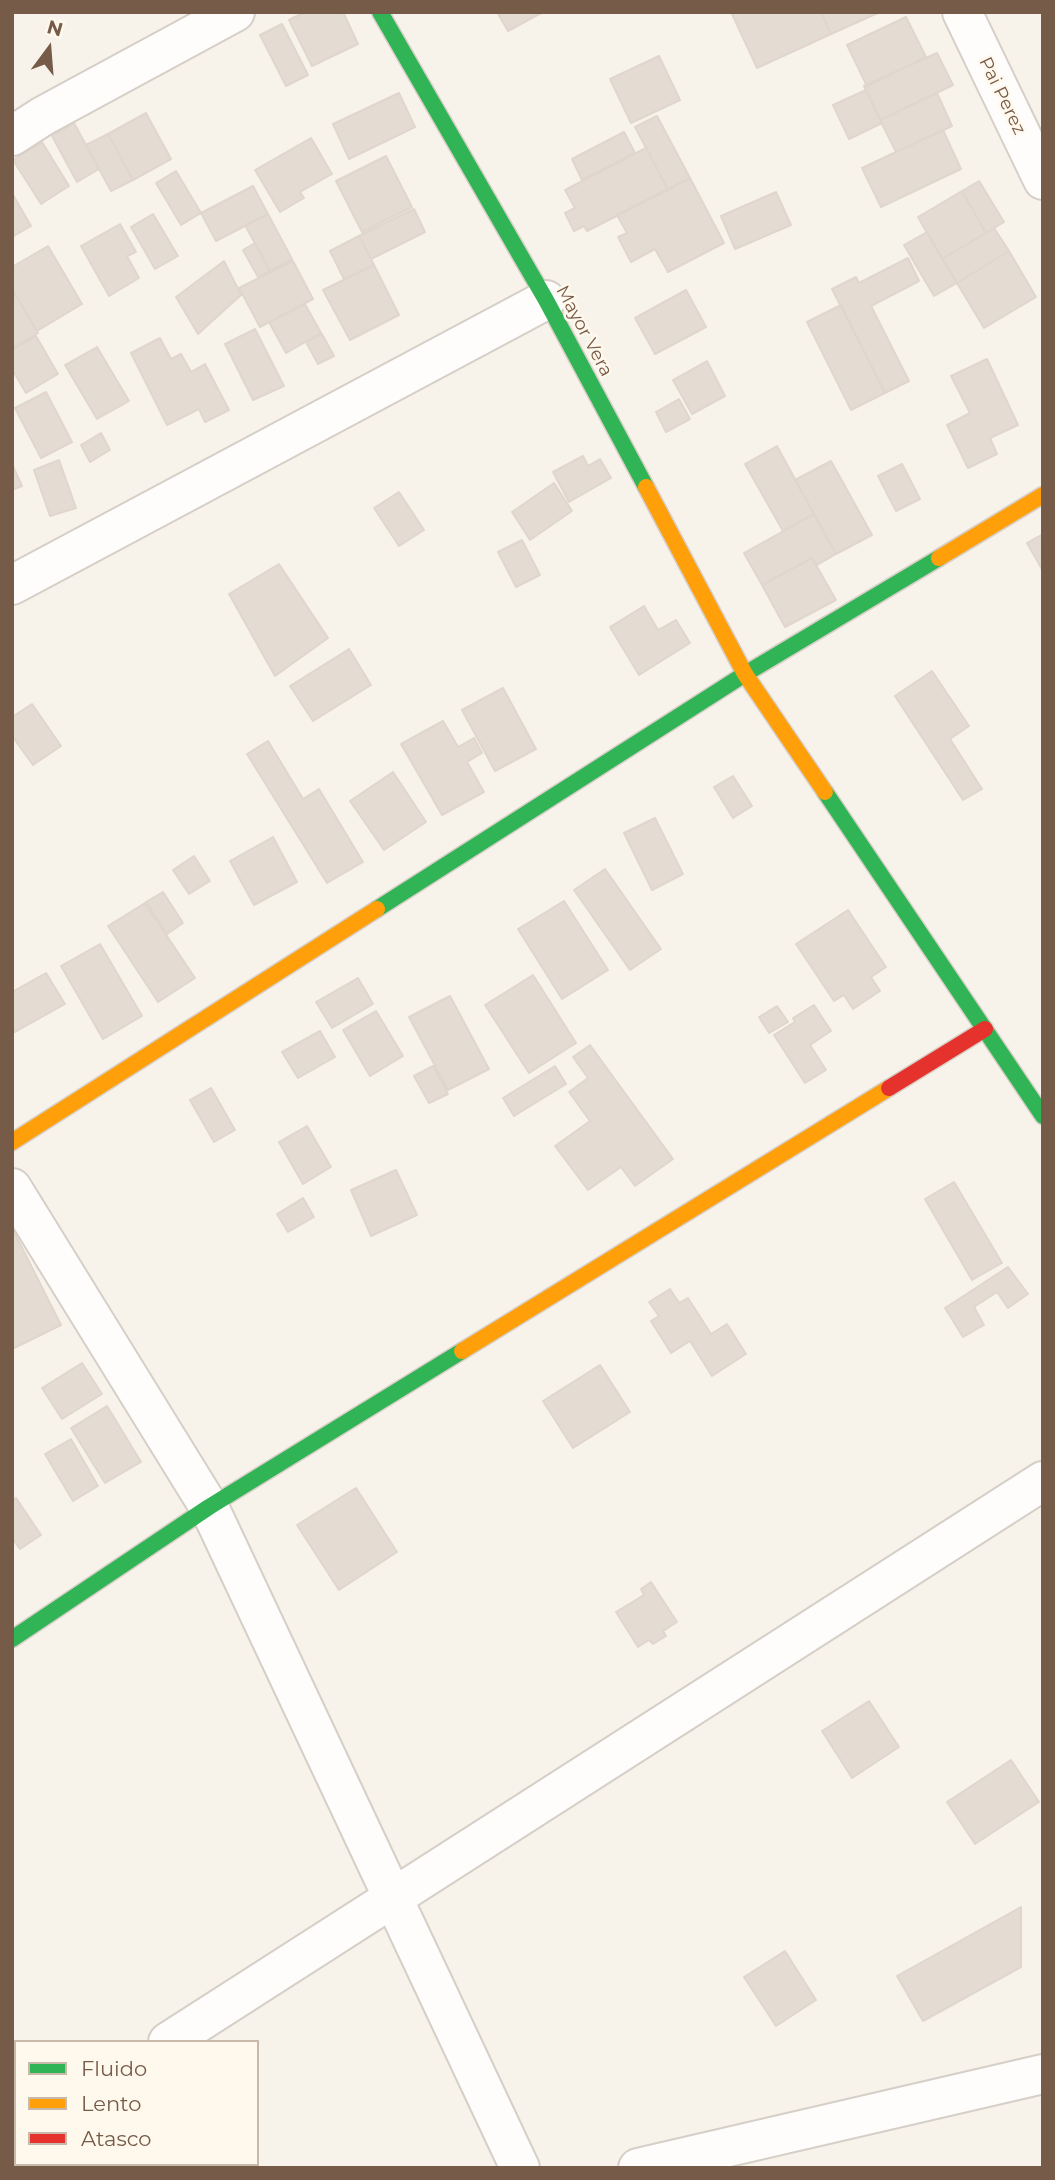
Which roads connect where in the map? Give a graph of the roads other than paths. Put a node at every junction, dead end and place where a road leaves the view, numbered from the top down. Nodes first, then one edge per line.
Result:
1 (235, 12) edge
2 (380, 12) edge
3 (962, 12) edge
4 (12, 136) edge
5 (1043, 180) edge
6 (546, 300) junction
7 (1043, 495) edge
8 (12, 585) edge
9 (745, 674) junction
10 (985, 1029) junction
11 (1043, 1116) edge
12 (12, 1142) edge
13 (12, 1188) edge
14 (1043, 1480) edge
15 (209, 1507) junction
16 (12, 1639) edge
17 (391, 1897) junction
18 (171, 2040) edge
19 (1043, 2074) edge
20 (520, 2168) edge
21 (638, 2168) edge

1 - 4 street
2 - 6 street, Mayor Vera
3 - 5 street, Pai Perez
6 - 8 street
6 - 9 street, Mayor Vera
7 - 9 street
9 - 10 street, Mayor Vera
9 - 12 street
10 - 11 street, Mayor Vera
10 - 15 street
13 - 15 street
14 - 17 street
15 - 16 street
15 - 17 street
17 - 18 street
17 - 20 street
19 - 21 street

